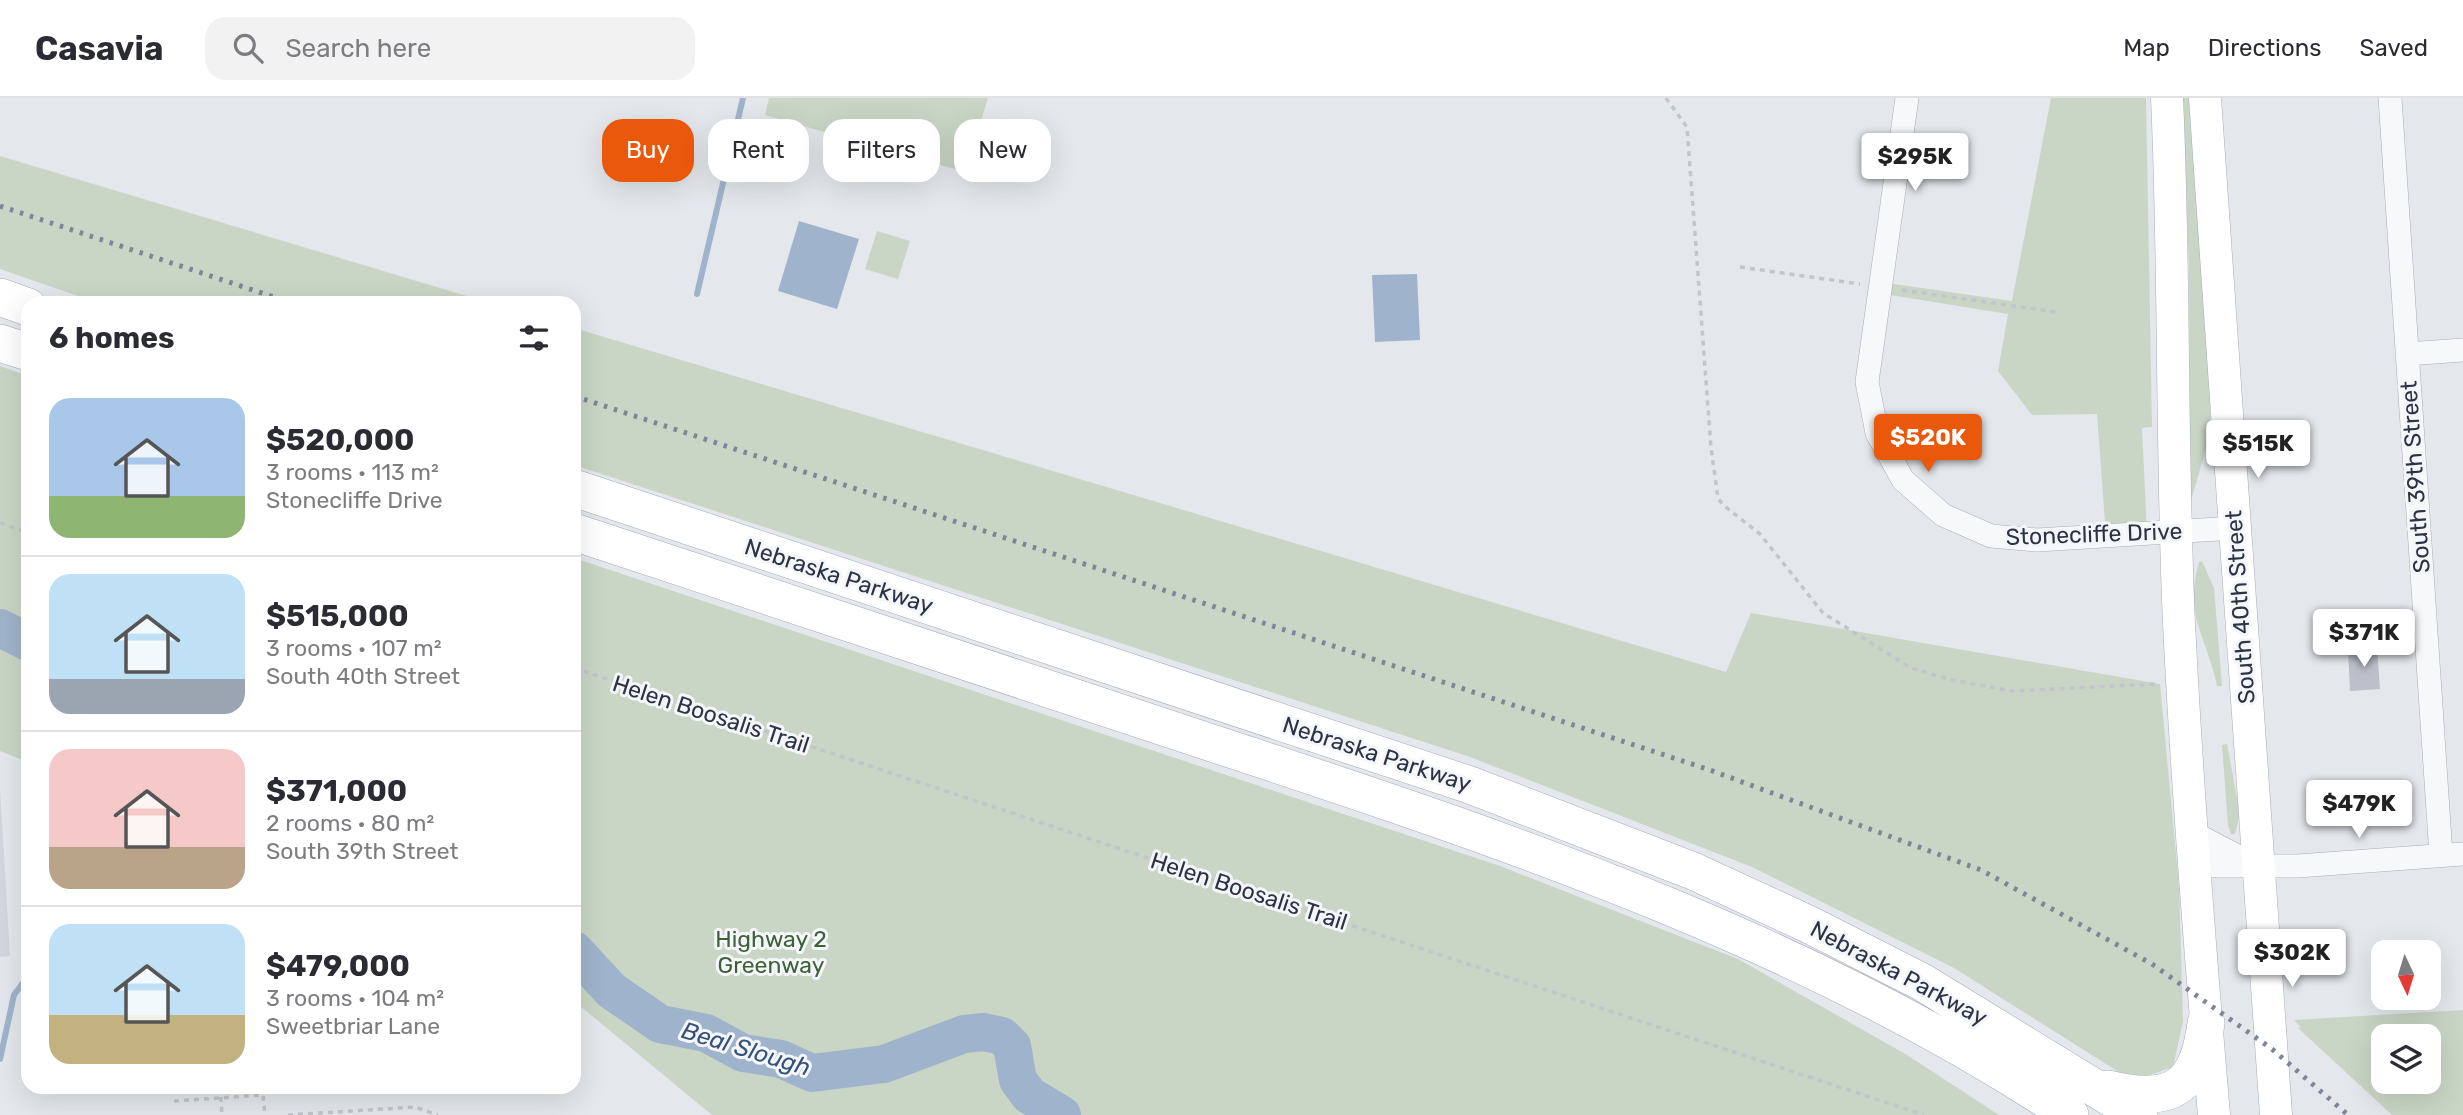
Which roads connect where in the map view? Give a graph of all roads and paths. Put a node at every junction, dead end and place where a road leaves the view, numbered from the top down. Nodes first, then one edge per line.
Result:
1 (1666, 98) edge
2 (1907, 98) edge
3 (2168, 98) edge
4 (2205, 98) edge
5 (2390, 98) edge
6 (0, 297) edge
7 (21, 304) edge
8 (0, 342) edge
9 (21, 350) edge
10 (2463, 350) edge
11 (2407, 354) junction
12 (581, 490) edge
13 (0, 523) edge
14 (2235, 528) junction
15 (21, 530) edge
16 (2176, 532) junction
17 (581, 534) edge
18 (581, 670) edge
19 (2162, 684) dead end
20 (2193, 833) junction
21 (2452, 855) edge
22 (2196, 866) junction
23 (2257, 866) junction
24 (2206, 1023) junction
25 (2085, 1081) junction
26 (221, 1094) edge
27 (221, 1098) junction
28 (174, 1101) dead end
29 (222, 1115) edge
30 (265, 1115) edge
31 (288, 1115) edge
32 (438, 1115) edge
33 (1924, 1115) edge
34 (2070, 1115) edge
35 (2139, 1115) edge
36 (2214, 1115) edge
37 (2276, 1115) edge

1 - 19 path
2 - 16 street, Stonecliffe Drive
3 - 16 main road
4 - 14 main road, South 40th Street
5 - 11 street, South 39th Street
6 - 7 main road
8 - 9 main road
10 - 11 street
11 - 21 street, South 39th Street
12 - 25 main road, Nebraska Parkway
13 - 15 path
14 - 16 street, Stonecliffe Drive
14 - 23 main road, South 40th Street
16 - 20 main road
17 - 34 main road, Nebraska Parkway
18 - 33 path, Helen Boosalis Trail
20 - 22 main road
20 - 23 street
21 - 23 street
22 - 23 street
22 - 24 main road
23 - 37 main road, South 40th Street
24 - 25 main road
24 - 36 main road
25 - 35 main road, Nebraska Parkway
26 - 27 path
27 - 28 path
27 - 29 path
27 - 30 path
31 - 32 path

